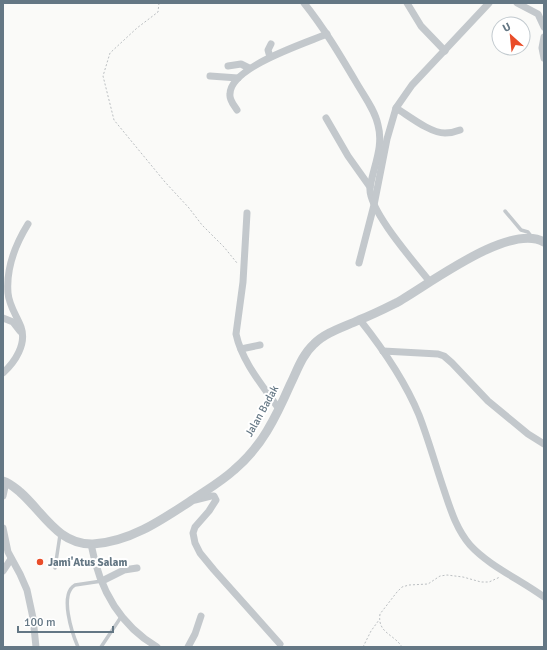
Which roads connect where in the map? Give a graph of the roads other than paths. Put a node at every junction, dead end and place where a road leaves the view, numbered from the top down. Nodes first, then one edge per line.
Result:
1 (304, 3) edge
2 (407, 3) edge
3 (489, 3) edge
4 (517, 3) edge
5 (544, 27) edge
6 (327, 34) junction
7 (544, 37) edge
8 (271, 44) dead end
9 (444, 51) junction
10 (270, 57) junction
11 (544, 58) edge
12 (228, 66) dead end
13 (249, 68) junction
14 (210, 76) dead end
15 (238, 78) junction
16 (396, 108) junction
17 (237, 110) dead end
18 (326, 118) dead end
19 (460, 130) dead end
20 (370, 187) junction
21 (374, 205) junction
22 (505, 211) dead end
23 (247, 213) dead end
24 (28, 224) dead end
25 (532, 239) junction
26 (544, 242) edge
27 (359, 263) dead end
28 (430, 282) junction
29 (3, 318) edge
30 (360, 320) junction
31 (23, 334) junction
32 (260, 345) dead end
33 (241, 349) junction
34 (383, 351) junction
35 (3, 373) edge
36 (279, 409) junction
37 (544, 444) edge
38 (5, 481) edge
39 (3, 496) edge
40 (187, 503) junction
41 (3, 528) edge
42 (60, 534) junction
43 (91, 544) junction
44 (11, 559) junction
45 (55, 568) dead end
46 (137, 568) dead end
47 (3, 571) edge
48 (102, 581) junction
49 (544, 597) edge
50 (201, 616) dead end
51 (121, 617) junction
52 (280, 644) dead end
53 (150, 645) edge
54 (36, 647) edge
55 (78, 647) edge
56 (101, 647) edge
57 (158, 647) edge
58 (188, 647) edge

1 - 6 street
2 - 9 street
3 - 9 street
4 - 5 street
6 - 10 street
6 - 20 street
7 - 11 street
8 - 10 street
9 - 16 street
10 - 13 street
12 - 13 street
13 - 15 street
14 - 15 street
15 - 17 street
16 - 19 street
16 - 21 street
18 - 20 street
20 - 21 street
21 - 27 street
21 - 28 street
22 - 25 lane
23 - 33 street
24 - 31 street
25 - 26 street, Jalan Badak
25 - 28 street, Jalan Badak
28 - 30 street, Jalan Badak
29 - 31 street
30 - 34 street
30 - 36 street, Jalan Badak
31 - 35 street
32 - 33 street
33 - 36 street
34 - 37 street
34 - 49 street
36 - 40 street, Jalan Badak
38 - 39 street
38 - 42 street, Jalan Badak
40 - 43 street, Jalan Badak
40 - 52 street
41 - 44 street
42 - 43 street, Jalan Badak
42 - 45 lane
43 - 48 street
44 - 47 street
44 - 54 street
46 - 48 street
48 - 51 street
48 - 55 lane
50 - 58 street
51 - 53 street
51 - 56 lane
53 - 57 street

